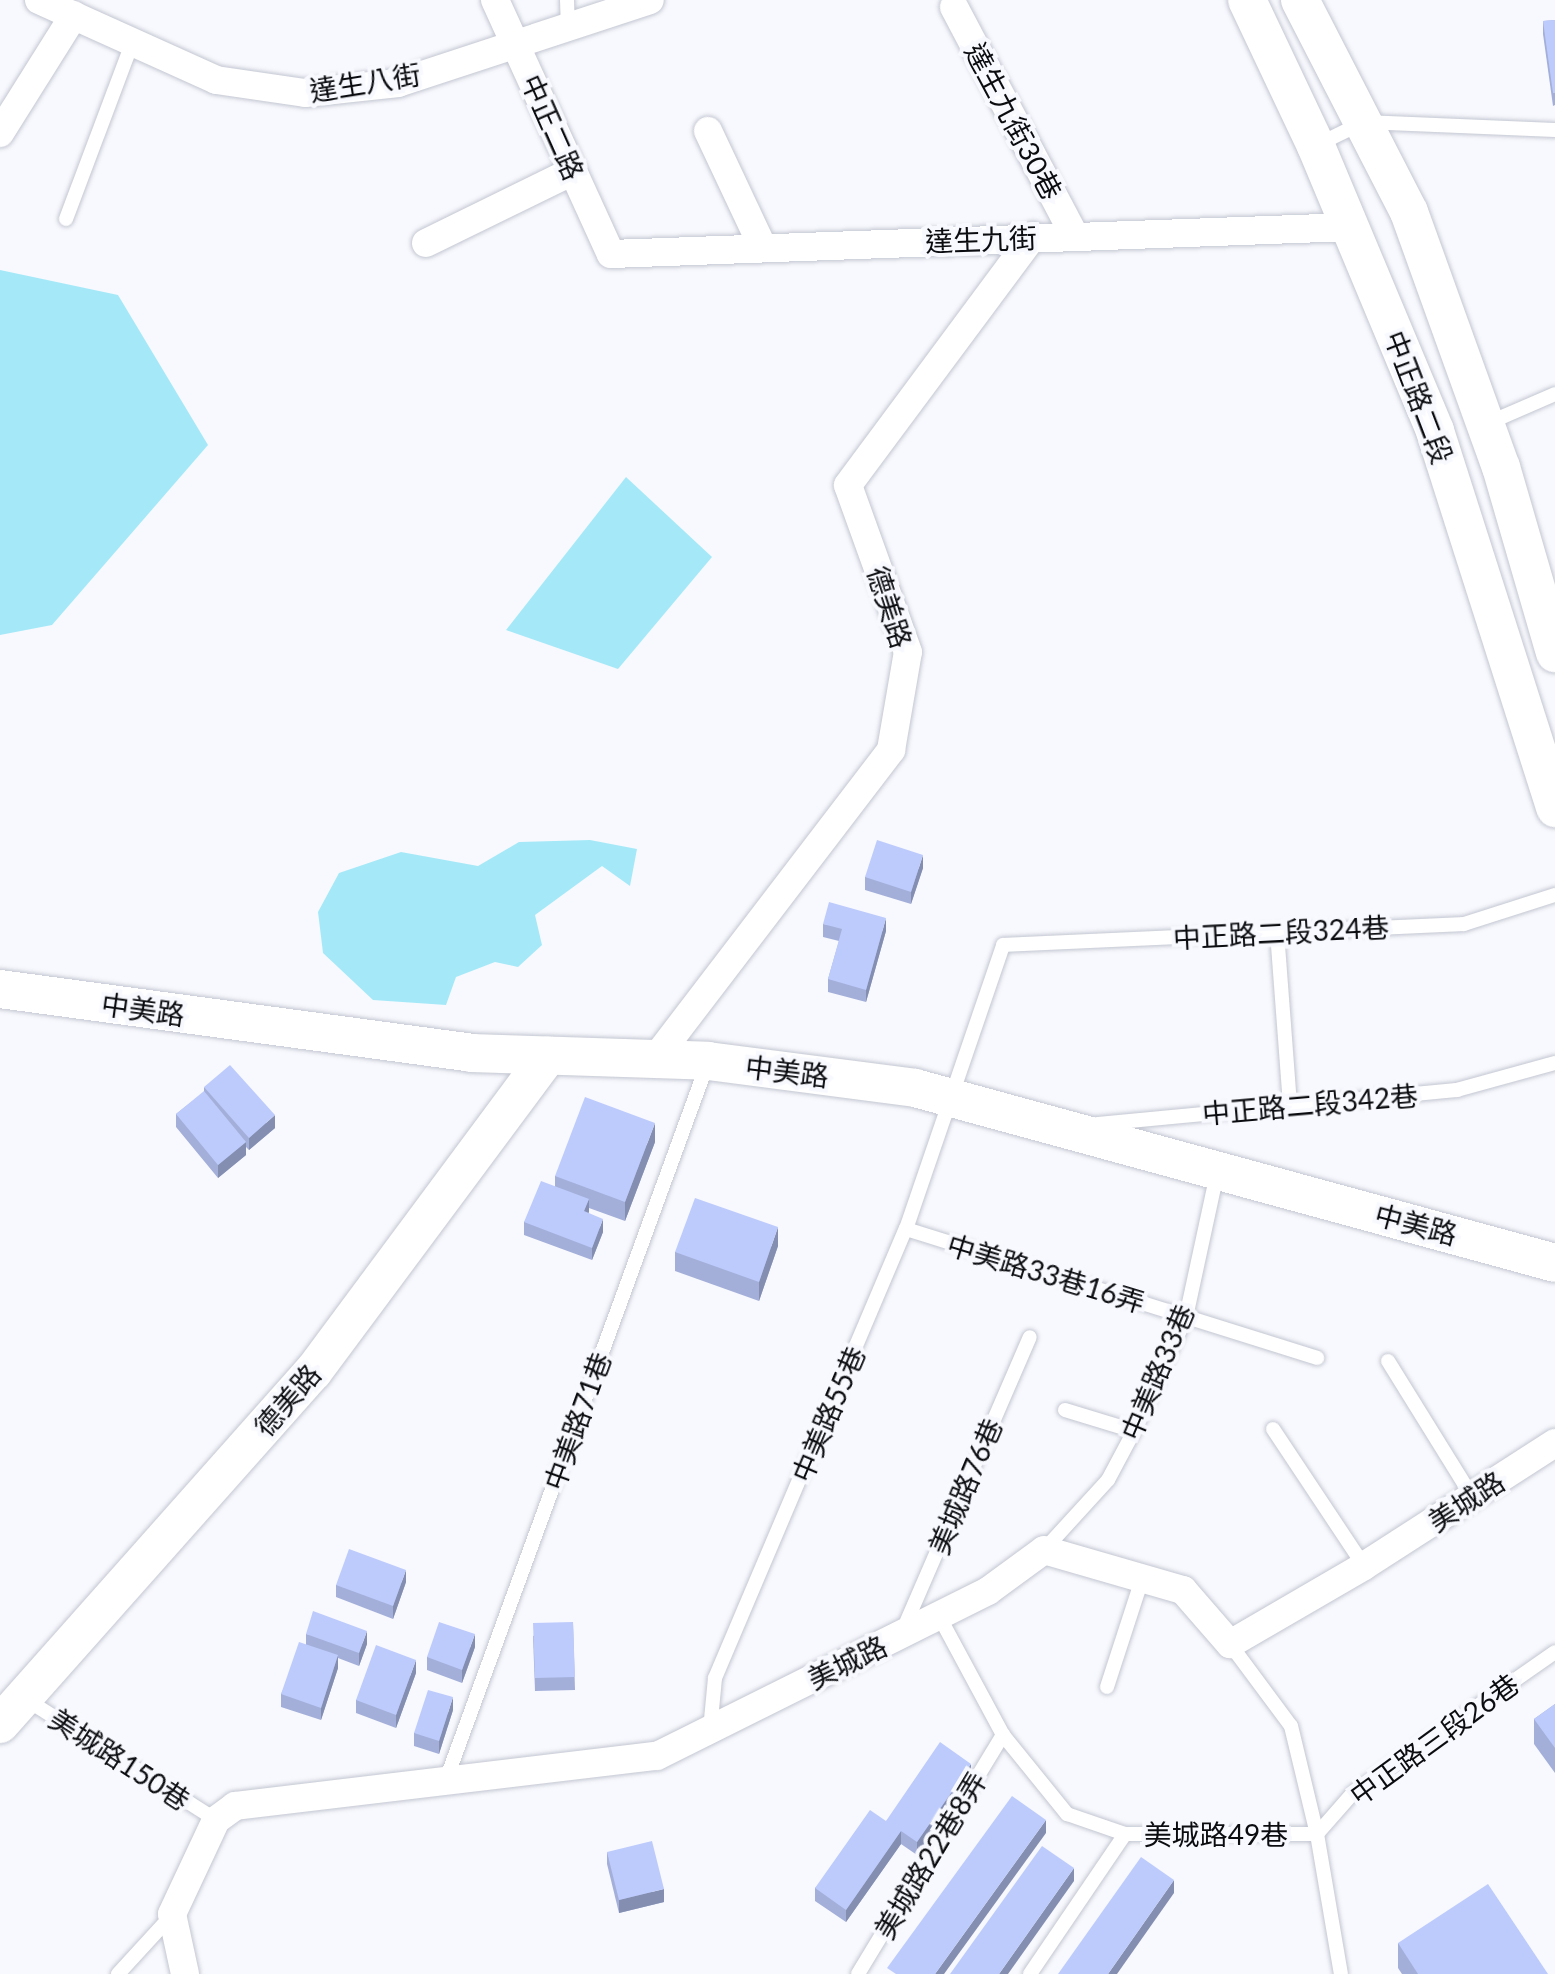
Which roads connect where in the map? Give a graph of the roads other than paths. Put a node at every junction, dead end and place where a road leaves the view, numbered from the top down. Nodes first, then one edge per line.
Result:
1 (39, 0) edge
2 (495, 0) edge
3 (650, 0) edge
4 (1300, 0) edge
5 (1259, 3) edge
6 (954, 7) dead end
7 (568, 14) edge
8 (74, 15) junction
9 (133, 41) junction
10 (516, 45) junction
11 (1364, 122) junction
12 (1555, 130) edge
13 (708, 131) dead end
14 (0, 133) edge
15 (1316, 146) junction
16 (573, 171) junction
17 (66, 219) dead end
18 (1350, 227) junction
19 (1074, 235) junction
20 (1033, 236) junction
21 (426, 243) dead end
22 (763, 248) junction
23 (611, 254) joint
24 (1555, 394) edge
25 (1485, 424) junction
26 (1555, 653) edge
27 (1555, 808) edge
28 (1555, 895) edge
29 (1277, 932) junction
30 (1003, 945) joint
31 (0, 989) edge
32 (548, 1056) junction
33 (655, 1059) junction
34 (708, 1061) junction
35 (1555, 1063) edge
36 (953, 1098) junction
37 (1290, 1106) junction
38 (1061, 1127) junction
39 (1217, 1169) junction
40 (906, 1229) junction
41 (1555, 1263) edge
42 (1186, 1317) junction
43 (1030, 1337) dead end
44 (1317, 1358) dead end
45 (1388, 1361) dead end
46 (1065, 1410) dead end
47 (1273, 1429) dead end
48 (1134, 1431) junction
49 (1555, 1443) edge
50 (1473, 1498) junction
51 (1044, 1550) junction
52 (1364, 1566) junction
53 (1142, 1579) junction
54 (939, 1616) junction
55 (901, 1635) junction
56 (1230, 1644) junction
57 (1555, 1652) edge
58 (1107, 1687) dead end
59 (12, 1711) edge
60 (710, 1730) junction
61 (1003, 1735) junction
62 (446, 1780) junction
63 (216, 1820) junction
64 (1125, 1834) junction
65 (1317, 1834) junction
66 (172, 1914) junction
67 (118, 1974) edge
68 (185, 1974) edge
69 (858, 1974) edge
70 (1030, 1974) edge
71 (1341, 1974) edge

1 - 8 street, 達生八街
2 - 10 street, 中正二路
3 - 7 street, 達生八街
4 - 11 street, 中正路二段
5 - 15 street, 中正路二段
6 - 19 street, 達生九街30巷
7 - 10 street, 達生八街
8 - 9 street, 達生八街
8 - 14 street
9 - 10 street, 達生八街
9 - 17 lane
10 - 16 street, 中正二路
11 - 12 lane
11 - 15 lane
11 - 25 street, 中正路二段
13 - 22 street
15 - 18 street, 中正路二段
16 - 21 street
16 - 23 street, 中正二路
18 - 19 street, 達生九街
18 - 27 street, 中正路二段
19 - 20 street, 達生九街
20 - 22 street, 達生九街
20 - 33 street, 德美路
22 - 23 street, 達生九街
24 - 25 lane
25 - 26 street, 中正路二段
28 - 29 lane, 中正路二段324巷
29 - 30 lane, 中正路二段324巷
29 - 37 lane
30 - 36 lane, 中美路55巷
31 - 32 street, 中美路
32 - 33 street, 中美路
32 - 59 street, 德美路
33 - 34 street, 中美路
34 - 36 street, 中美路
34 - 62 lane, 中美路71巷
35 - 37 lane, 中正路二段342巷
36 - 38 street, 中美路
36 - 40 lane, 中美路55巷
37 - 38 lane, 中正路二段342巷
38 - 39 street, 中美路
39 - 41 street, 中美路
39 - 42 lane, 中美路33巷
40 - 42 lane, 中美路33巷16弄
40 - 60 lane, 中美路55巷
42 - 44 lane, 中美路33巷16弄
42 - 48 lane, 中美路33巷
43 - 55 lane, 美城路76巷
45 - 50 lane
46 - 48 lane
47 - 52 lane
48 - 51 lane, 中美路33巷
49 - 50 street, 美城路
50 - 52 street, 美城路
51 - 53 street
51 - 54 street, 美城路
52 - 56 street, 美城路
53 - 56 street
53 - 58 lane
54 - 55 street, 美城路
54 - 61 lane, 美城路49巷
55 - 60 street, 美城路
56 - 65 lane
57 - 65 lane, 中正路三段26巷
59 - 63 lane, 美城路150巷
60 - 62 street, 美城路
61 - 64 lane, 美城路49巷
61 - 69 lane, 美城路22巷8弄
62 - 63 street, 美城路
63 - 66 street
64 - 65 lane, 美城路49巷
64 - 70 lane
65 - 71 lane
66 - 67 lane
66 - 68 street

